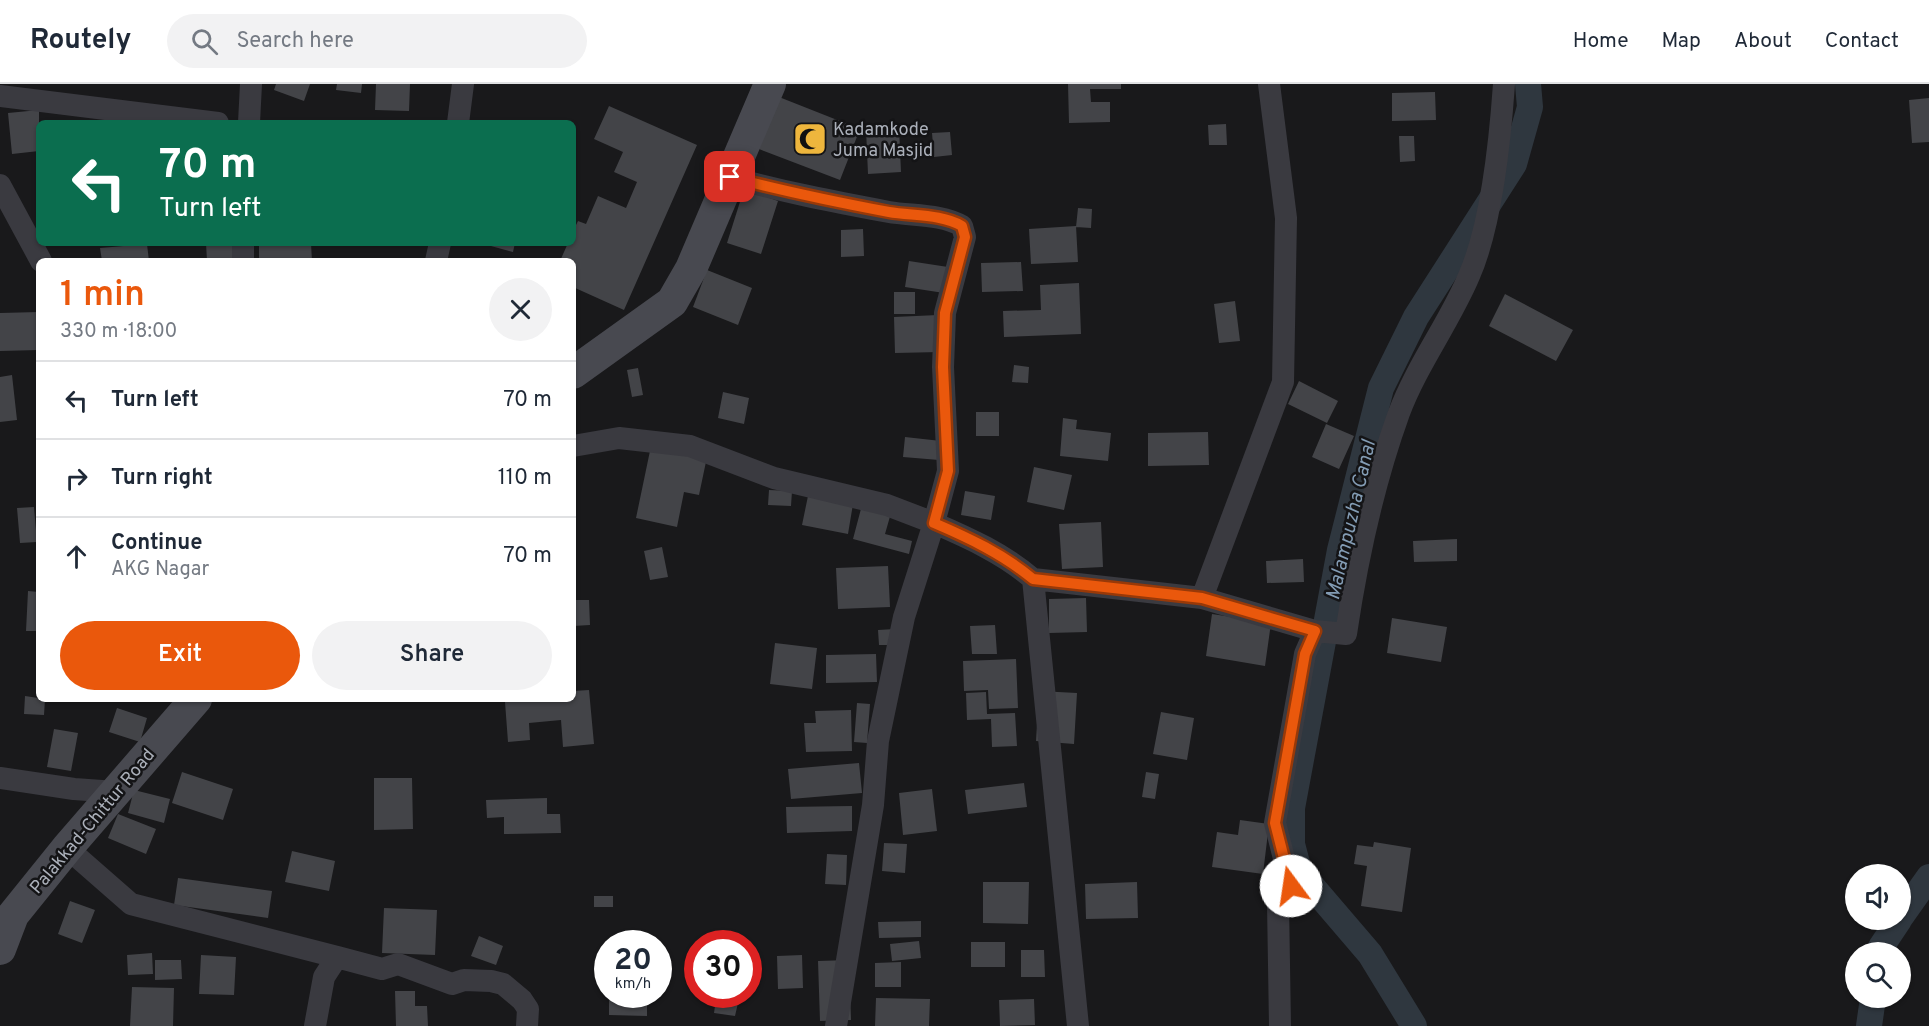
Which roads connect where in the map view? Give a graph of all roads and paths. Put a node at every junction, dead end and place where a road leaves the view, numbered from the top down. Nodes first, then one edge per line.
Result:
1 (251, 84) edge
2 (463, 84) edge
3 (770, 84) edge
4 (1269, 84) edge
5 (1504, 84) edge
6 (0, 96) edge
7 (194, 120) edge
8 (249, 120) edge
9 (458, 120) edge
10 (730, 177) junction
11 (0, 185) edge
12 (39, 258) edge
13 (576, 371) edge
14 (576, 445) edge
15 (934, 523) junction
16 (1033, 579) junction
17 (1202, 598) junction
18 (1315, 631) junction
19 (193, 702) edge
20 (0, 778) edge
21 (116, 792) junction
22 (67, 848) junction
23 (0, 949) edge
24 (337, 957) junction
25 (315, 1026) edge
26 (527, 1026) edge
27 (836, 1026) edge
28 (1078, 1026) edge
29 (1280, 1026) edge

1 - 8 street
2 - 9 street
3 - 10 main road
4 - 17 street
5 - 18 street
6 - 7 street
10 - 13 main road
10 - 15 street
11 - 12 street
14 - 15 street
15 - 16 street
15 - 27 street
16 - 17 street
16 - 28 street
17 - 18 street
18 - 29 street
19 - 21 main road, Palakkad-Chittur Road
20 - 21 street
21 - 22 main road, Palakkad-Chittur Road
22 - 23 main road, Palakkad-Chittur Road
22 - 24 street
24 - 25 street
24 - 26 street

